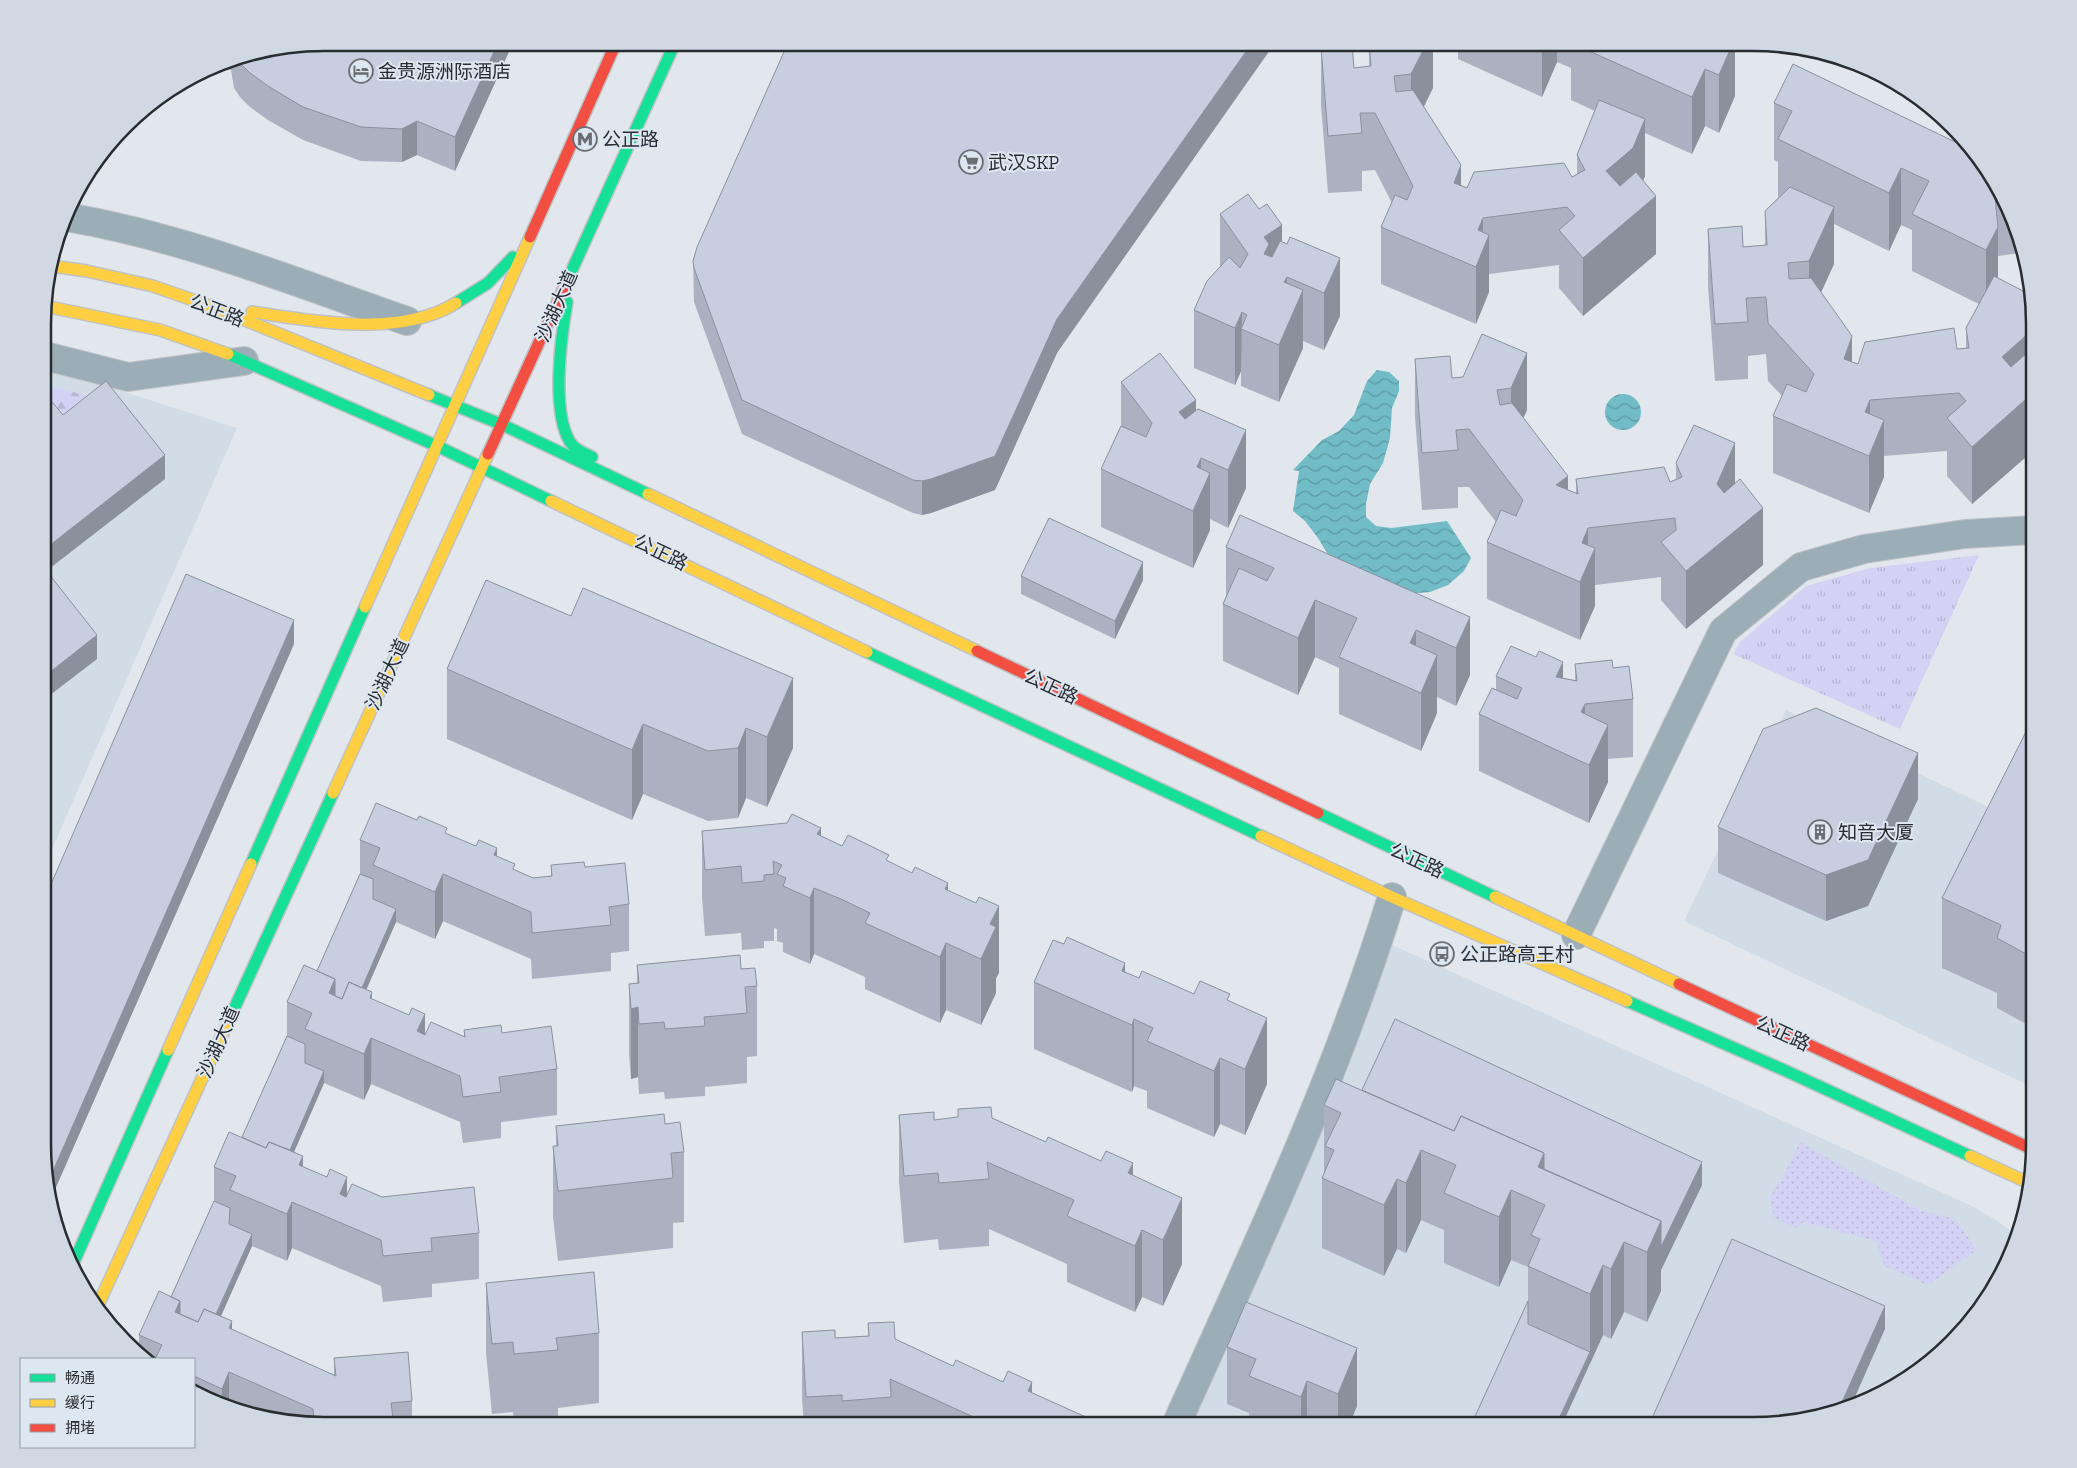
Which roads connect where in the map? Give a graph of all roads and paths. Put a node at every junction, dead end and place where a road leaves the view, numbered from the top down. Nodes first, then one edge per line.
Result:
1 (612, 51) edge
2 (671, 51) edge
3 (73, 218) edge
4 (527, 241) junction
5 (576, 263) junction
6 (57, 267) edge
7 (52, 307) edge
8 (214, 307) junction
9 (407, 321) junction
10 (51, 358) edge
11 (244, 361) junction
12 (454, 405) junction
13 (503, 425) junction
14 (437, 446) junction
15 (484, 467) junction
16 (678, 508) junction
17 (2026, 530) edge
18 (1392, 897) junction
19 (1576, 935) junction
20 (2026, 1146) edge
21 (2022, 1185) edge
22 (76, 1257) edge
23 (100, 1300) edge
24 (1180, 1417) edge

1 - 4 main road
2 - 5 main road, 沙湖大道
3 - 9 street
4 - 9 main road
4 - 12 main road
5 - 13 main road, 沙湖大道
5 - 16 main road
6 - 8 main road, 公正路
7 - 11 main road, 公正路
8 - 9 main road
8 - 12 main road, 公正路
10 - 11 street
11 - 14 main road, 公正路
12 - 13 main road, 公正路
12 - 14 main road
13 - 15 main road, 沙湖大道
13 - 16 main road, 公正路
14 - 15 main road, 公正路
14 - 22 main road
15 - 18 main road, 公正路
15 - 23 main road, 沙湖大道
16 - 19 main road, 公正路
17 - 19 street
18 - 21 main road, 公正路
18 - 24 street
19 - 20 main road, 公正路

